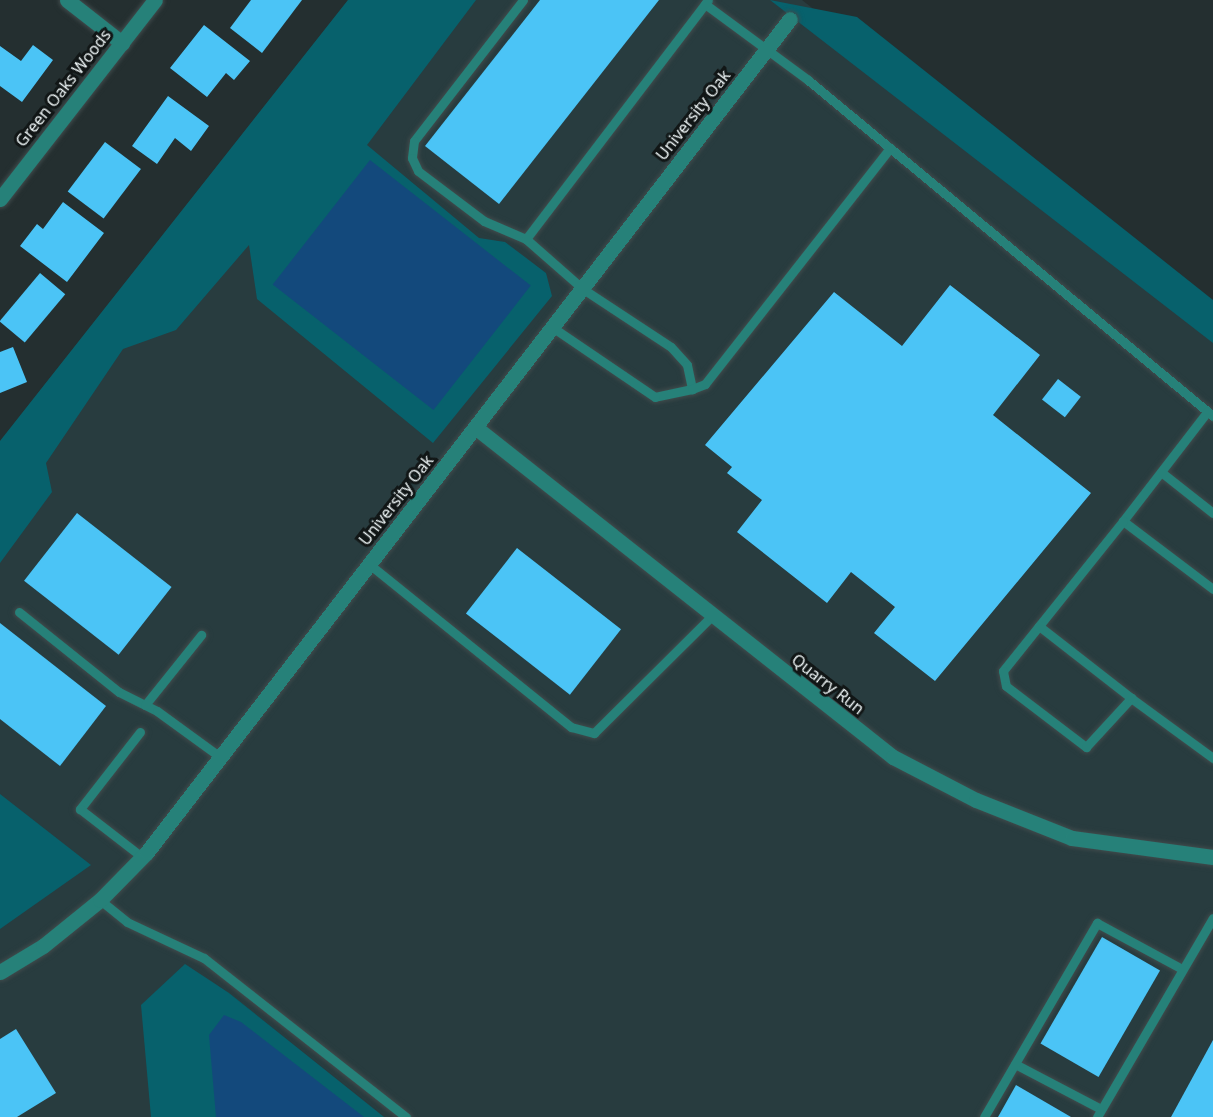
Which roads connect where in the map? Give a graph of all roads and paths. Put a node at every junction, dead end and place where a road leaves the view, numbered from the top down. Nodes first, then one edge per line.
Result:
1 (67, 0) edge
2 (155, 0) edge
3 (523, 0) edge
4 (706, 2) edge
5 (790, 19) dead end
6 (122, 43) junction
7 (767, 50) junction
8 (890, 148) junction
9 (0, 199) edge
10 (526, 239) junction
11 (583, 289) junction
12 (552, 327) junction
13 (692, 389) junction
14 (1210, 414) edge
15 (475, 427) junction
16 (1161, 472) junction
17 (1213, 513) edge
18 (1123, 521) junction
19 (369, 564) junction
20 (1213, 589) edge
21 (19, 612) dead end
22 (712, 616) junction
23 (1039, 626) junction
24 (201, 635) dead end
25 (1131, 698) junction
26 (145, 705) junction
27 (140, 732) dead end
28 (220, 757) junction
29 (1213, 758) edge
30 (142, 857) junction
31 (1213, 857) edge
32 (100, 900) junction
33 (1213, 918) edge
34 (1182, 969) junction
35 (0, 972) edge
36 (1015, 1064) junction
37 (1099, 1113) edge
38 (406, 1117) edge
39 (984, 1117) edge

1 - 6 street
2 - 6 street, Green Oaks Woods
3 - 10 lane
4 - 7 lane
4 - 10 lane
5 - 7 street, University Oak
6 - 9 street, Green Oaks Woods
7 - 8 lane
7 - 11 street, University Oak
8 - 13 lane
8 - 14 lane
10 - 11 lane
11 - 12 street, University Oak
11 - 13 lane
12 - 13 lane
12 - 15 street, University Oak
14 - 16 lane
15 - 19 street, University Oak
15 - 22 street, Quarry Run
16 - 17 lane
16 - 18 lane
18 - 20 lane
18 - 23 lane
19 - 22 lane
19 - 28 street, University Oak
21 - 26 lane
22 - 31 street, Quarry Run
23 - 25 lane
23 - 25 lane
24 - 26 lane
25 - 29 lane
26 - 28 lane
27 - 30 lane
28 - 30 street, University Oak
30 - 32 street, University Oak
32 - 35 street, University Oak
32 - 38 lane
33 - 34 lane
34 - 36 lane
34 - 37 lane
36 - 37 lane
36 - 39 lane

